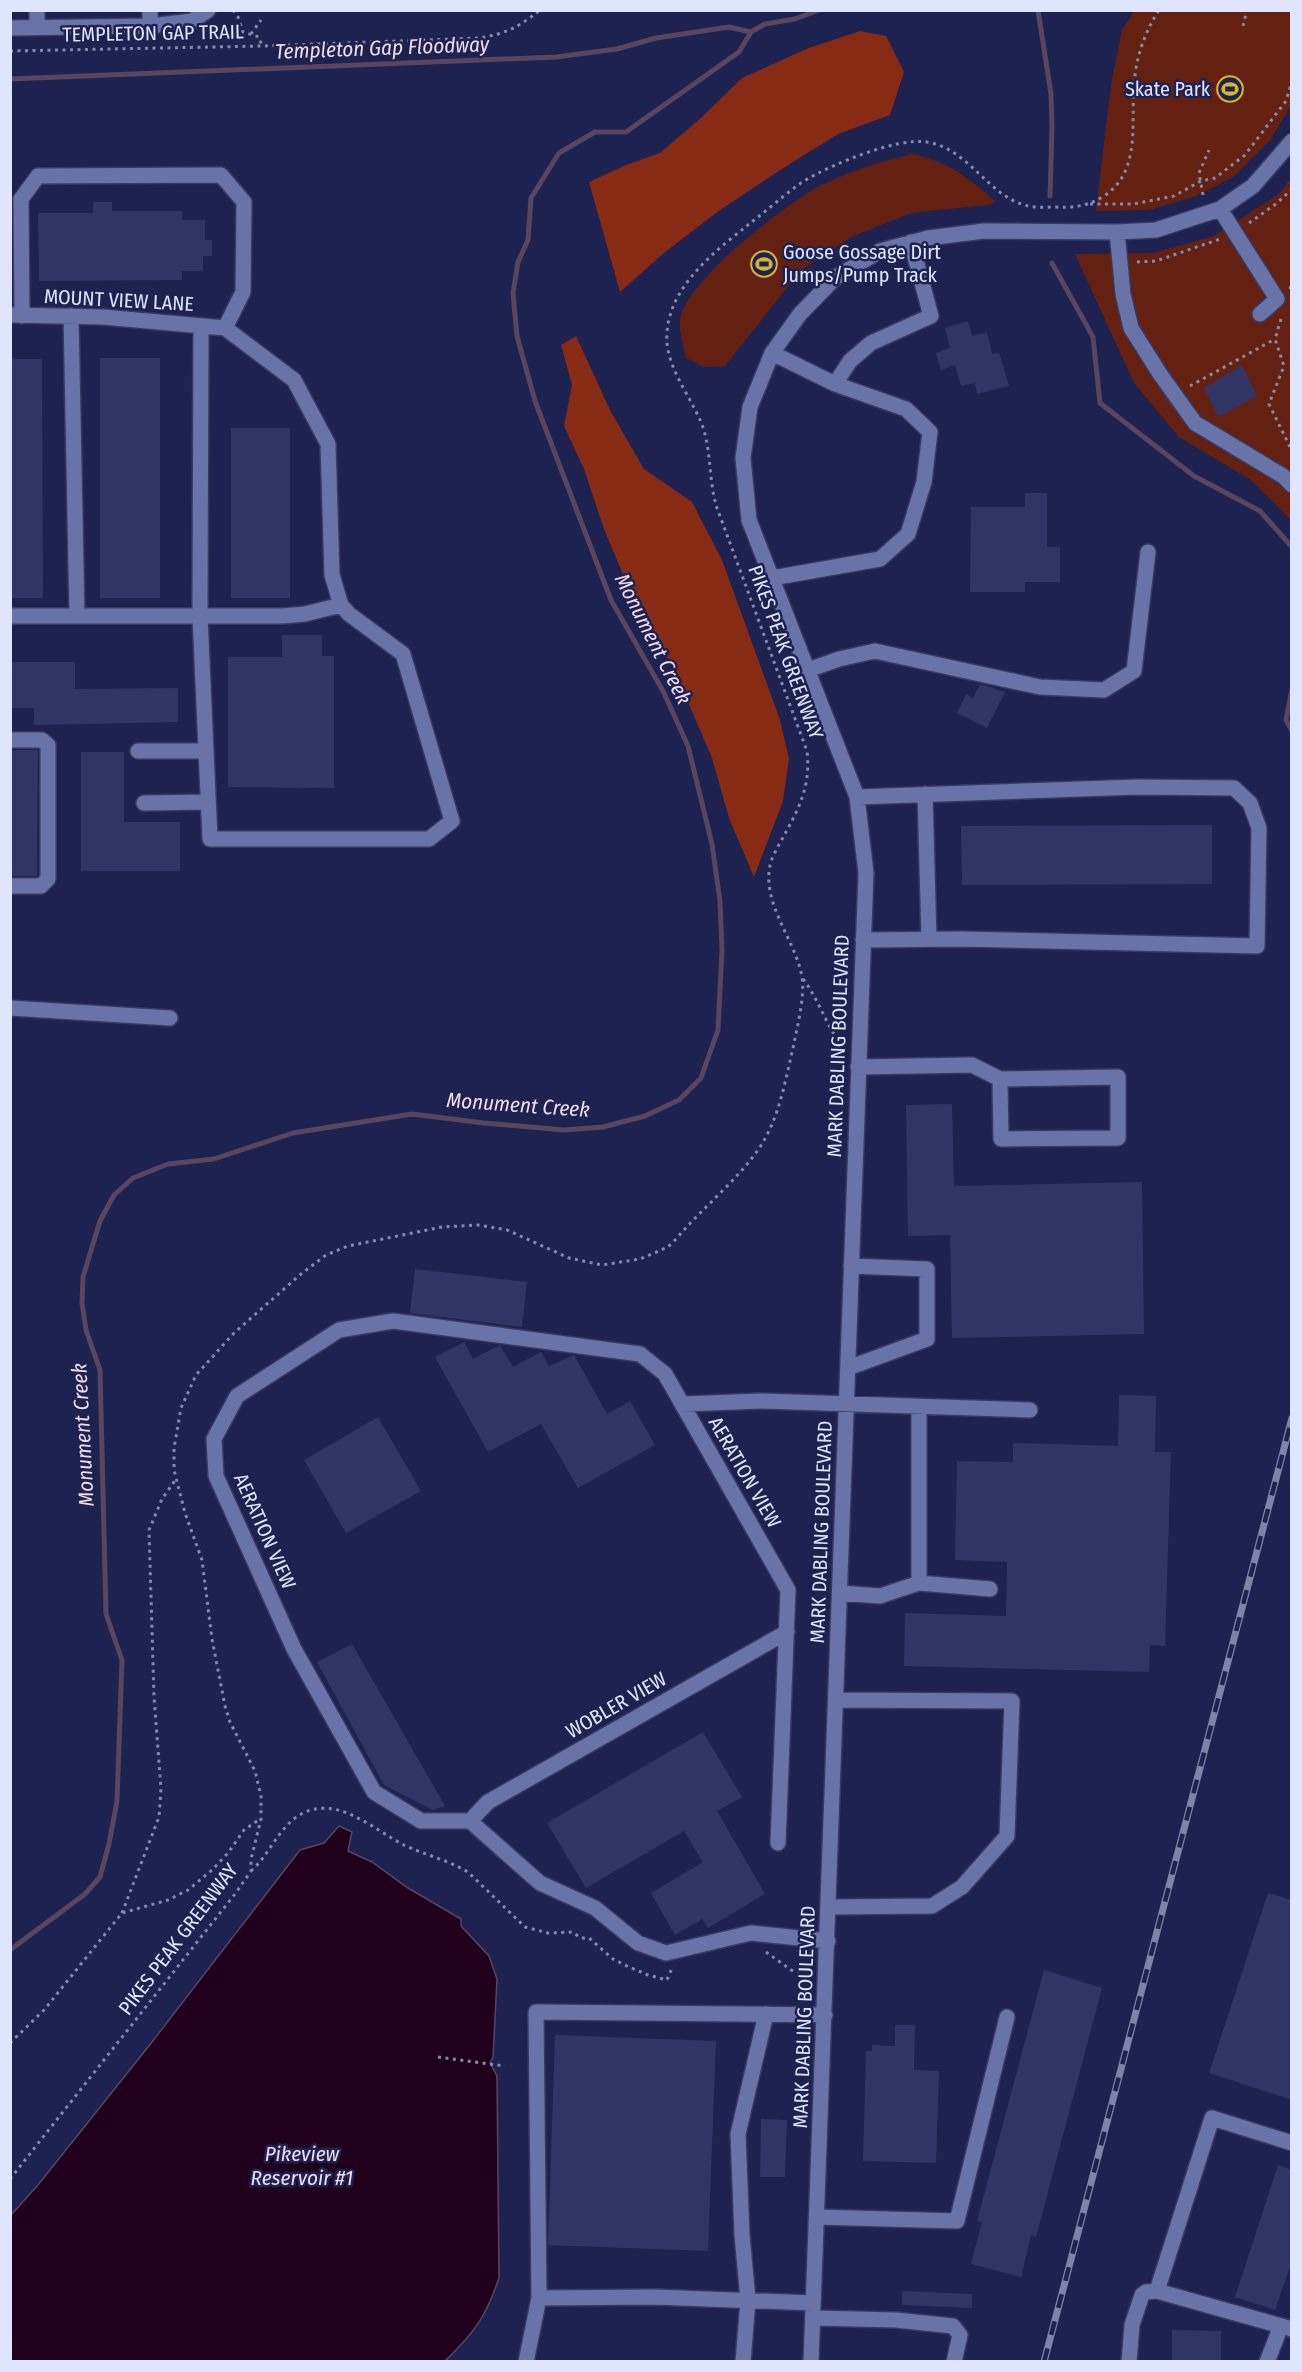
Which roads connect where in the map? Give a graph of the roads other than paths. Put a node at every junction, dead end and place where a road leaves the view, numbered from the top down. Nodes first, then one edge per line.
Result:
1 (37, 10) edge
2 (208, 10) edge
3 (150, 18) edge
4 (10, 28) edge
5 (37, 28) junction
6 (1292, 141) edge
7 (1220, 209) junction
8 (1117, 232) junction
9 (911, 242) junction
10 (1260, 314) dead end
11 (16, 316) edge
12 (71, 316) junction
13 (201, 326) junction
14 (225, 328) junction
15 (772, 353) junction
16 (835, 384) junction
17 (1292, 485) edge
18 (1148, 552) dead end
19 (772, 578) junction
20 (341, 605) junction
21 (10, 616) edge
22 (77, 616) junction
23 (200, 616) junction
24 (808, 670) junction
25 (10, 740) edge
26 (138, 751) dead end
27 (206, 751) junction
28 (925, 795) junction
29 (857, 797) junction
30 (208, 802) junction
31 (144, 803) dead end
32 (10, 886) edge
33 (929, 939) junction
34 (862, 940) junction
35 (10, 1008) edge
36 (170, 1018) dead end
37 (858, 1067) junction
38 (1000, 1079) junction
39 (851, 1266) junction
40 (848, 1368) junction
41 (682, 1404) junction
42 (847, 1405) junction
43 (919, 1407) junction
44 (1030, 1410) dead end
45 (919, 1583) junction
46 (990, 1589) dead end
47 (840, 1593) junction
48 (787, 1632) junction
49 (836, 1700) junction
50 (470, 1821) junction
51 (778, 1843) dead end
52 (829, 1907) junction
53 (828, 1941) junction
54 (766, 2014) junction
55 (825, 2014) junction
56 (1007, 2017) dead end
57 (1292, 2143) edge
58 (817, 2217) junction
59 (1157, 2291) junction
60 (539, 2298) junction
61 (748, 2300) junction
62 (813, 2302) junction
63 (813, 2318) junction
64 (1289, 2328) edge
65 (526, 2361) edge
66 (743, 2361) edge
67 (811, 2361) edge
68 (954, 2361) edge
69 (1129, 2361) edge
70 (1267, 2361) edge

1 - 5 street
2 - 3 street
3 - 5 street
4 - 5 street
6 - 7 street, MARK DABLING BOULEVARD
7 - 8 street, MARK DABLING BOULEVARD
7 - 10 street
8 - 9 street, MARK DABLING BOULEVARD
8 - 17 street
9 - 15 street, MARK DABLING BOULEVARD
9 - 16 street
11 - 12 street, MOUNT VIEW LANE
11 - 14 street
12 - 13 street, MOUNT VIEW LANE
12 - 22 street
13 - 14 street, MOUNT VIEW LANE
13 - 23 street
14 - 20 street
15 - 16 street
15 - 19 street, MARK DABLING BOULEVARD
16 - 19 street
18 - 24 street
19 - 24 street, MARK DABLING BOULEVARD
20 - 23 street
20 - 30 street
21 - 22 street
22 - 23 street
23 - 27 street
24 - 29 street, MARK DABLING BOULEVARD
25 - 32 street
26 - 27 street
27 - 30 street
28 - 29 street
28 - 33 street
28 - 33 street
29 - 34 street, MARK DABLING BOULEVARD
30 - 31 street
33 - 34 street
34 - 37 street, MARK DABLING BOULEVARD
35 - 36 street
37 - 38 street
37 - 39 street, MARK DABLING BOULEVARD
38 - 38 street
39 - 40 street, MARK DABLING BOULEVARD
39 - 40 street
40 - 42 street, MARK DABLING BOULEVARD
41 - 42 street
41 - 48 street, AERATION VIEW
41 - 50 street, AERATION VIEW
42 - 43 street
42 - 47 street, MARK DABLING BOULEVARD
43 - 44 street
43 - 45 street
45 - 46 street
45 - 47 street
47 - 49 street, MARK DABLING BOULEVARD
48 - 50 street, WOBLER VIEW
48 - 51 street, AERATION VIEW
49 - 52 street, MARK DABLING BOULEVARD
49 - 52 street
50 - 53 street
52 - 53 street, MARK DABLING BOULEVARD
53 - 55 street, MARK DABLING BOULEVARD
54 - 55 street
54 - 60 street
54 - 61 street
55 - 58 street, MARK DABLING BOULEVARD
56 - 58 street
57 - 59 street
58 - 62 street, MARK DABLING BOULEVARD
59 - 64 street
59 - 69 street
60 - 61 street
60 - 65 street
61 - 62 street
61 - 66 street
62 - 63 street, MARK DABLING BOULEVARD
63 - 67 street, MARK DABLING BOULEVARD
63 - 68 street
64 - 70 street

